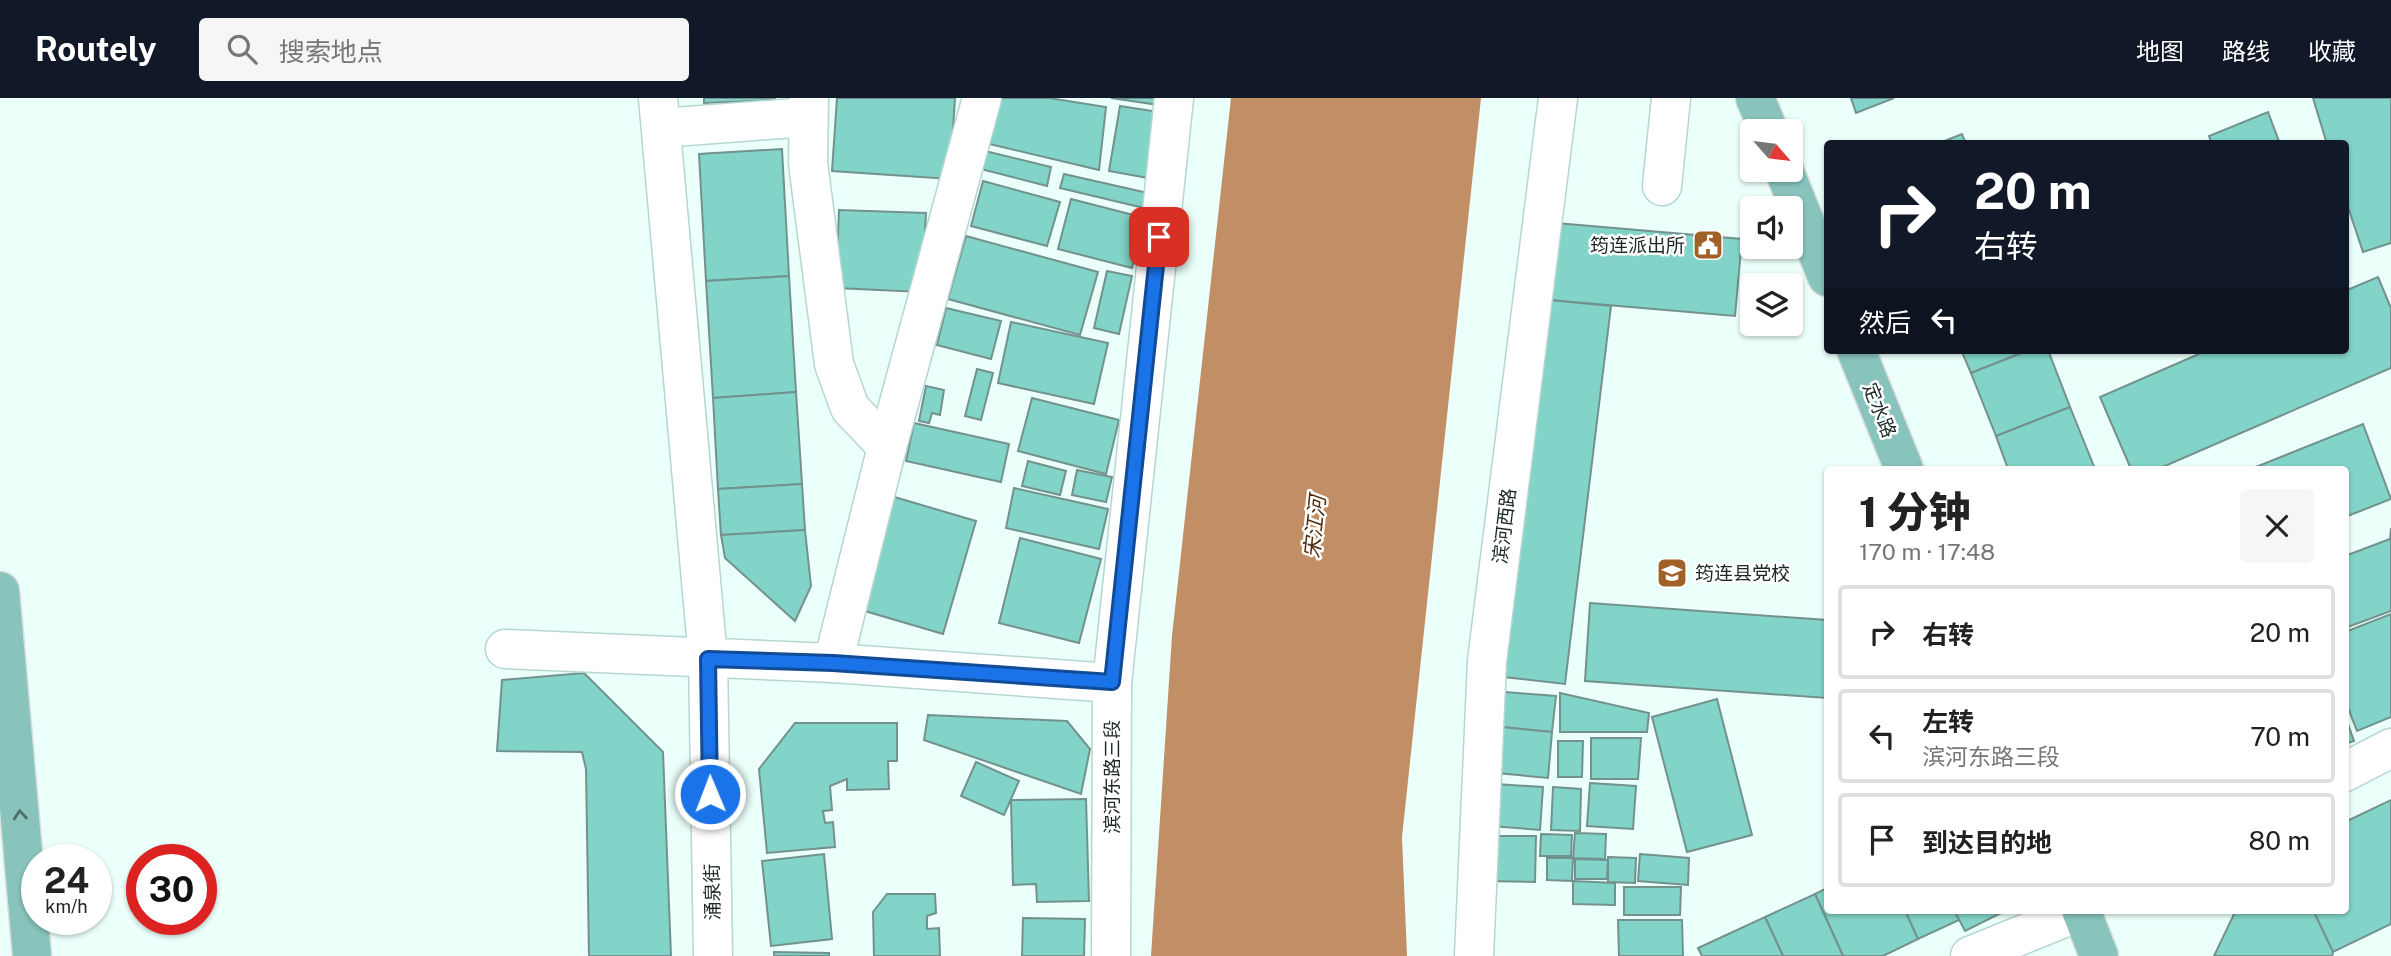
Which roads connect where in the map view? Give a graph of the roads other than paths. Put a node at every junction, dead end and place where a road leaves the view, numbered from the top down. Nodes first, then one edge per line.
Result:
1 (982, 98) edge
2 (1174, 98) edge
3 (1558, 98) edge
4 (1671, 98) edge
5 (1755, 98) edge
6 (808, 107) edge
7 (660, 113) edge
8 (1764, 119) edge
9 (1789, 182) edge
10 (1662, 186) dead end
11 (1824, 270) edge
12 (1858, 354) edge
13 (887, 447) junction
14 (1903, 466) edge
15 (0, 593) edge
16 (505, 649) dead end
17 (708, 659) junction
18 (833, 663) junction
19 (1112, 682) junction
20 (2391, 748) edge
21 (2349, 770) edge
22 (2072, 914) edge
23 (2083, 914) edge
24 (32, 956) edge
25 (713, 956) edge
26 (1111, 956) edge
27 (1474, 956) edge
28 (1970, 956) edge
29 (2099, 956) edge

1 - 13 street
2 - 19 street, 滨河东路三段
3 - 27 street, 滨河西路
4 - 10 street
5 - 8 main road
6 - 7 street
6 - 13 street
7 - 17 street, 涌泉街
9 - 11 main road
12 - 14 main road, 定水路
13 - 18 street
24 -> 15 main road
16 - 17 street
17 - 18 street
17 - 25 street, 涌泉街
18 - 19 street
19 - 26 street, 滨河东路三段
20 - 21 street
22 - 28 street
23 - 29 main road

